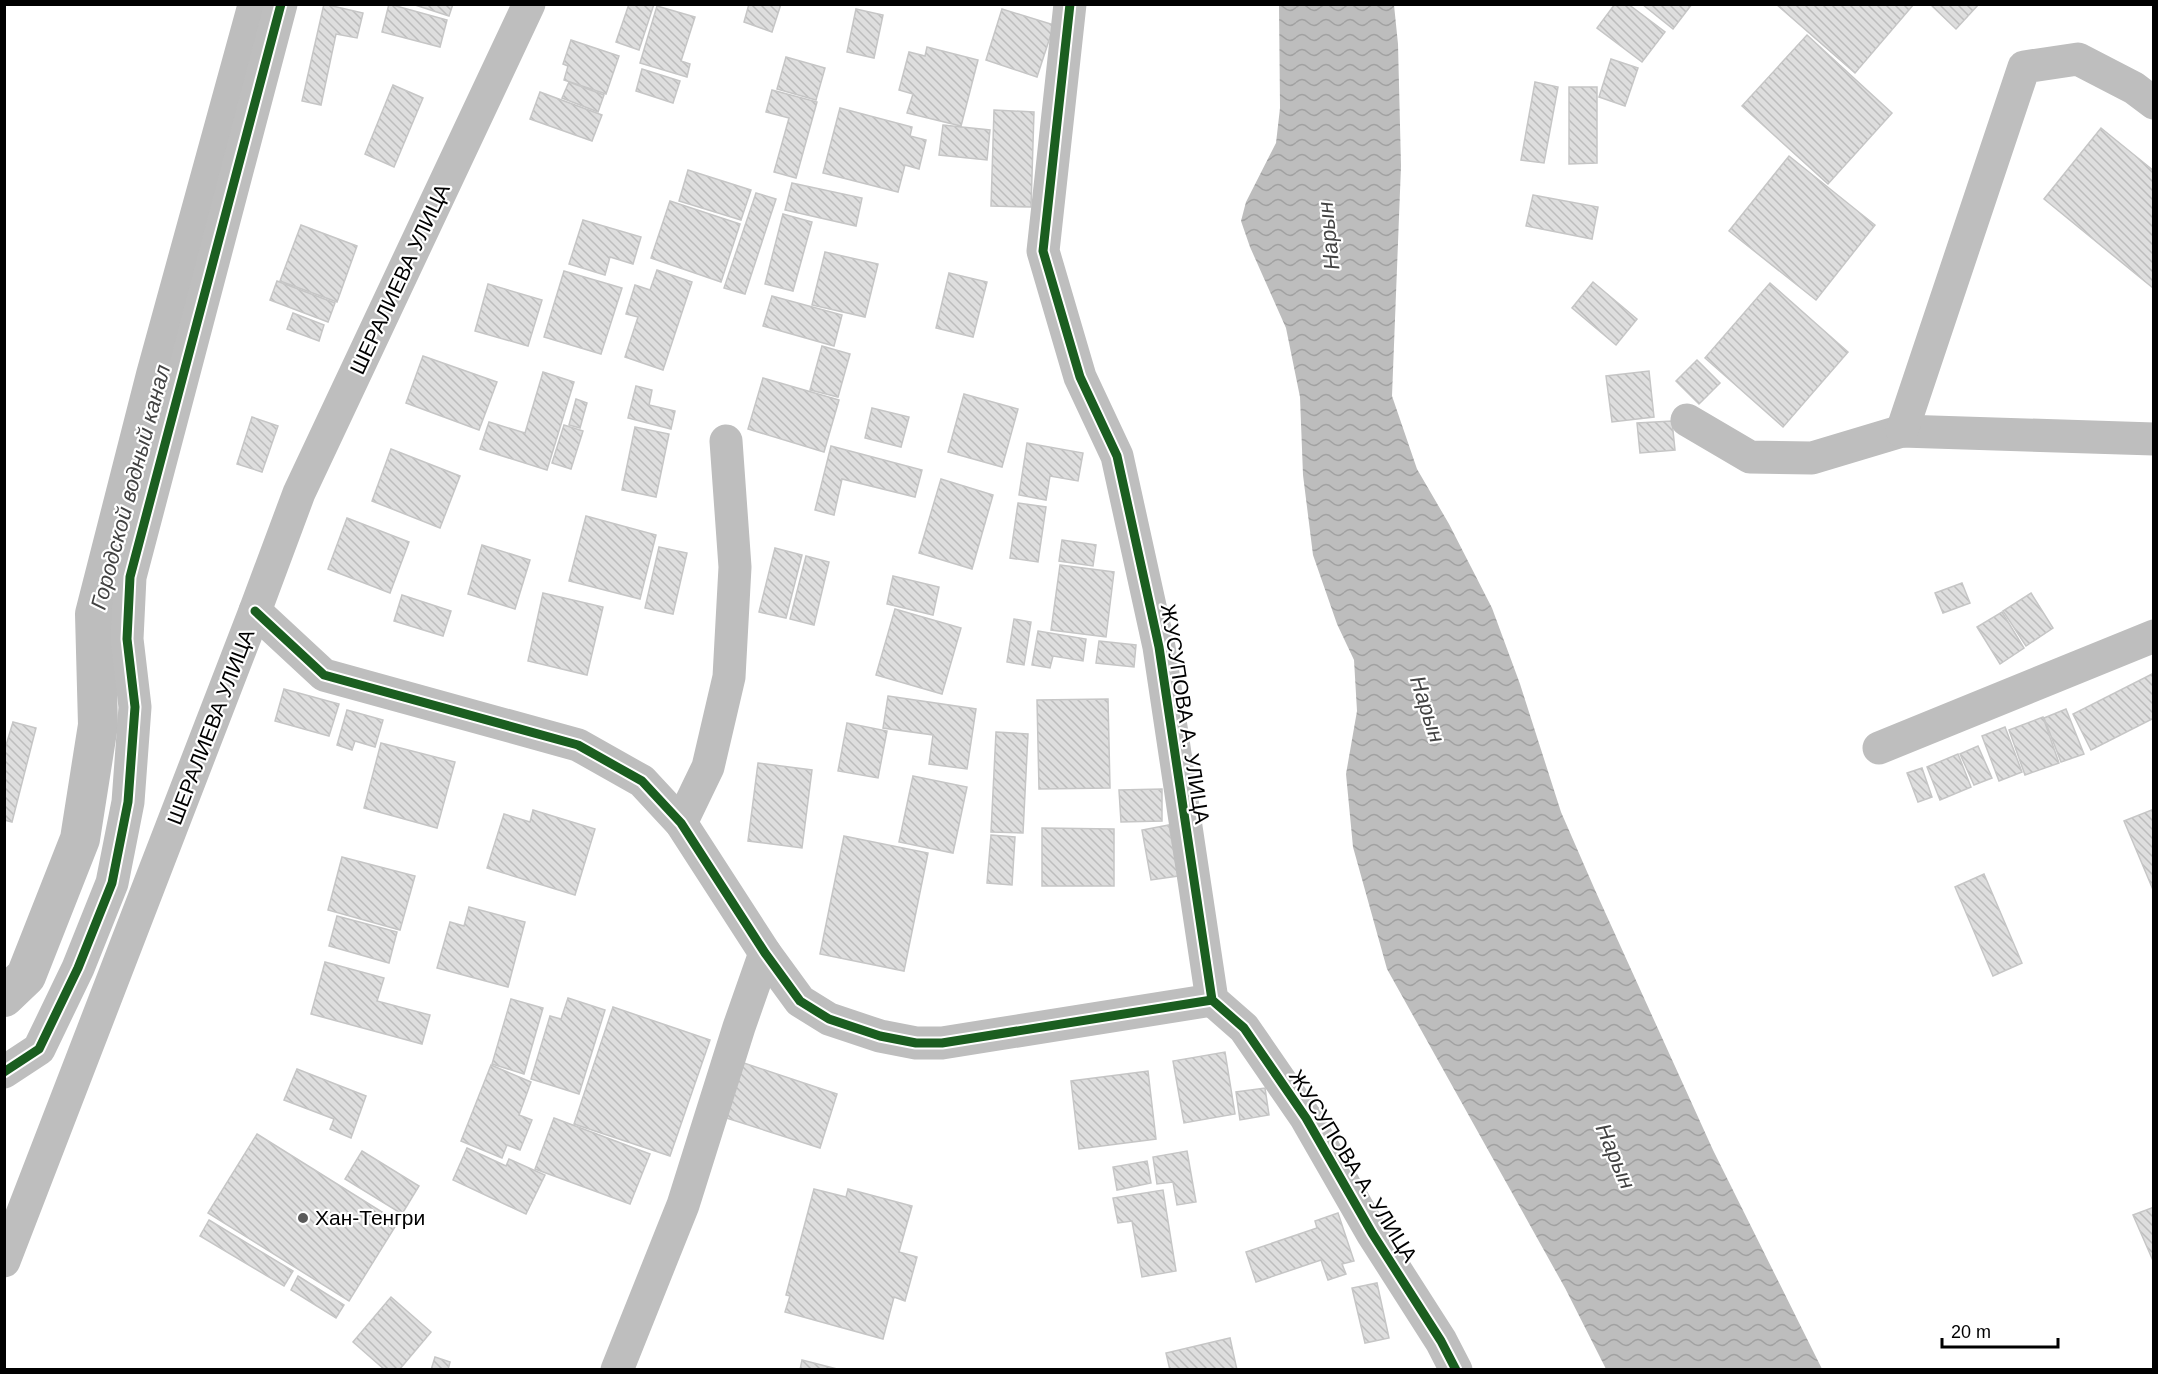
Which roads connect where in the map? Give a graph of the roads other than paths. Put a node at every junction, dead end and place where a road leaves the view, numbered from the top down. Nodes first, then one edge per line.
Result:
1 (282, 4) edge
2 (529, 4) edge
3 (1070, 4) edge
4 (2154, 103) edge
5 (1687, 420) dead end
6 (1902, 431) junction
7 (2154, 439) edge
8 (726, 441) dead end
9 (255, 611) junction
10 (2154, 636) edge
11 (1879, 748) dead end
12 (681, 823) junction
13 (765, 953) junction
14 (1212, 1000) junction
15 (4, 1072) edge
16 (5, 1257) edge
17 (617, 1370) edge
18 (1456, 1370) edge

1 - 15 street
2 - 9 street, ШЕРАЛИЕВА УЛИЦА
3 - 14 street, ЖУСУПОВА А. УЛИЦА
4 - 6 street
5 - 6 street
6 - 7 street
8 - 12 street
9 - 12 street
9 - 16 street, ШЕРАЛИЕВА УЛИЦА
10 - 11 street
12 - 13 street
13 - 14 street
13 - 17 street
14 - 18 street, ЖУСУПОВА А. УЛИЦА

